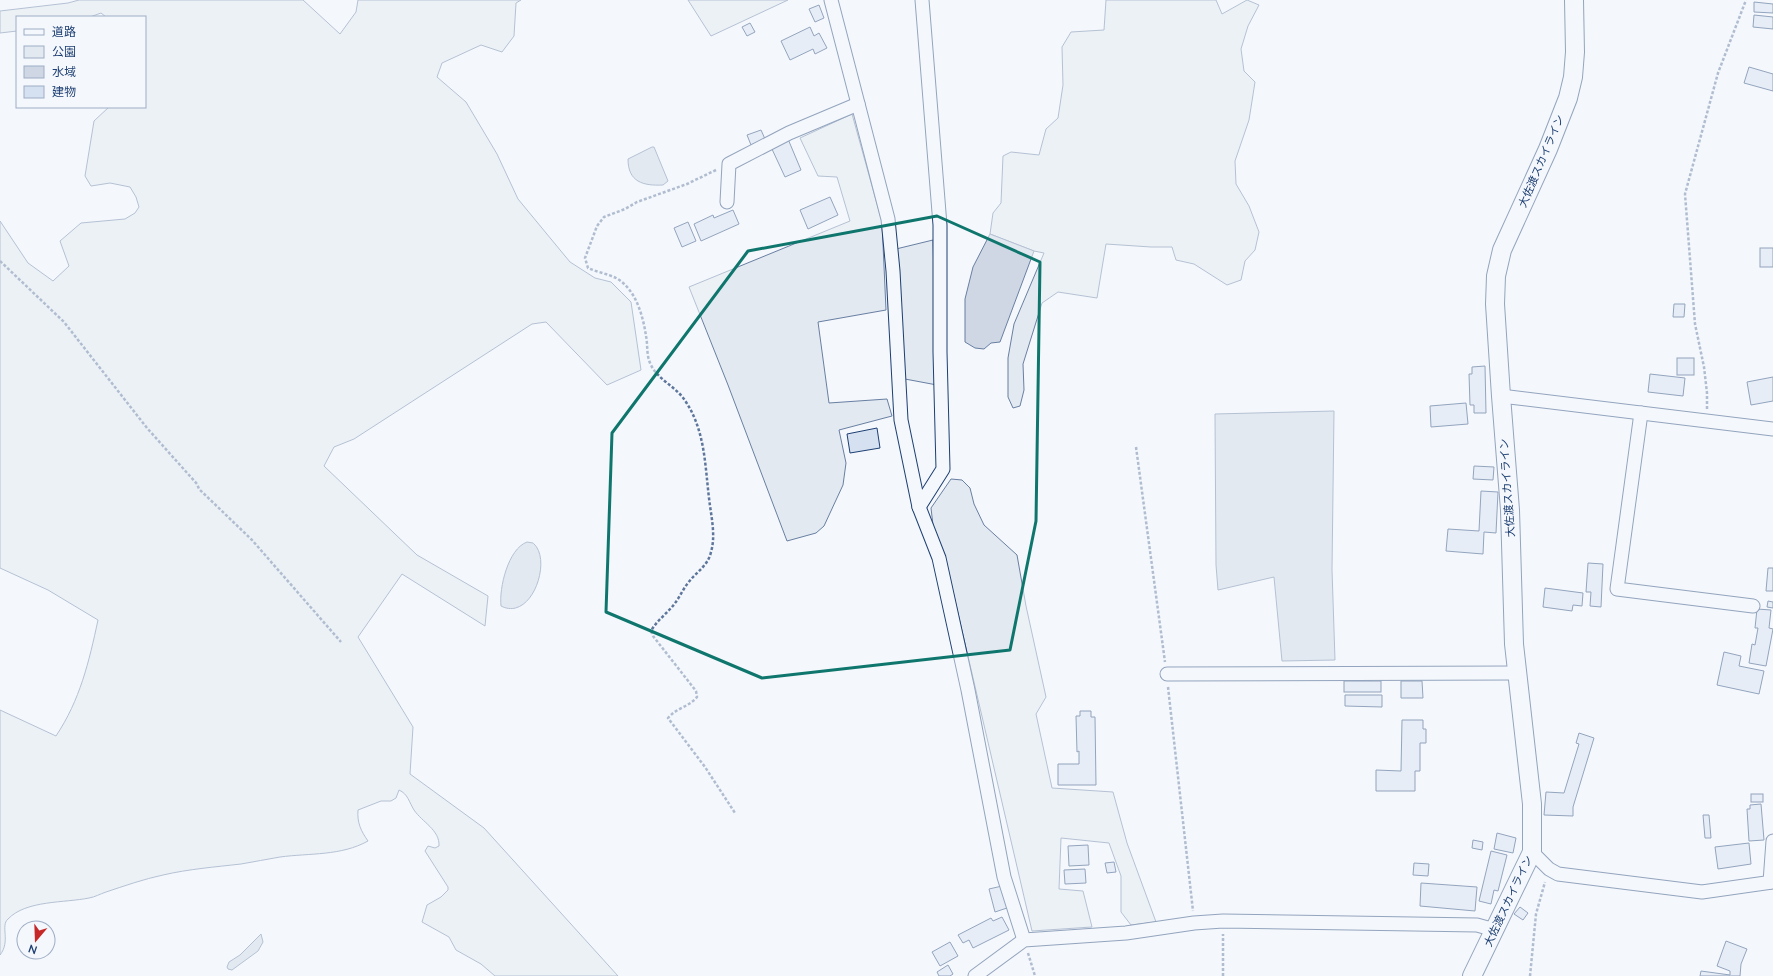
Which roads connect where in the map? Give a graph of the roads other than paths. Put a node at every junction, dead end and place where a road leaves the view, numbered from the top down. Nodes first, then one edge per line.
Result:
1 (831, 0) edge
2 (922, 0) edge
3 (1574, 0) edge
4 (858, 104) junction
5 (727, 202) dead end
6 (1501, 396) junction
7 (1641, 413) junction
8 (1773, 429) edge
9 (919, 507) junction
10 (1753, 606) dead end
11 (1516, 673) junction
12 (1167, 674) dead end
13 (1773, 841) edge
14 (1532, 852) junction
15 (1772, 882) edge
16 (1495, 930) junction
17 (1024, 940) junction
18 (975, 976) edge
19 (1472, 976) edge

1 - 4 street
2 - 9 street
3 - 6 street, 大佐渡スカイライン
4 - 5 street
4 - 9 street
6 - 7 street
6 - 11 street, 大佐渡スカイライン
7 - 8 street
7 - 10 street
9 - 17 street
11 - 12 street
11 - 14 street, 大佐渡スカイライン
13 - 15 street
14 - 15 street
14 - 16 street, 大佐渡スカイライン
16 - 17 street
16 - 19 street, 大佐渡スカイライン
17 - 18 street

